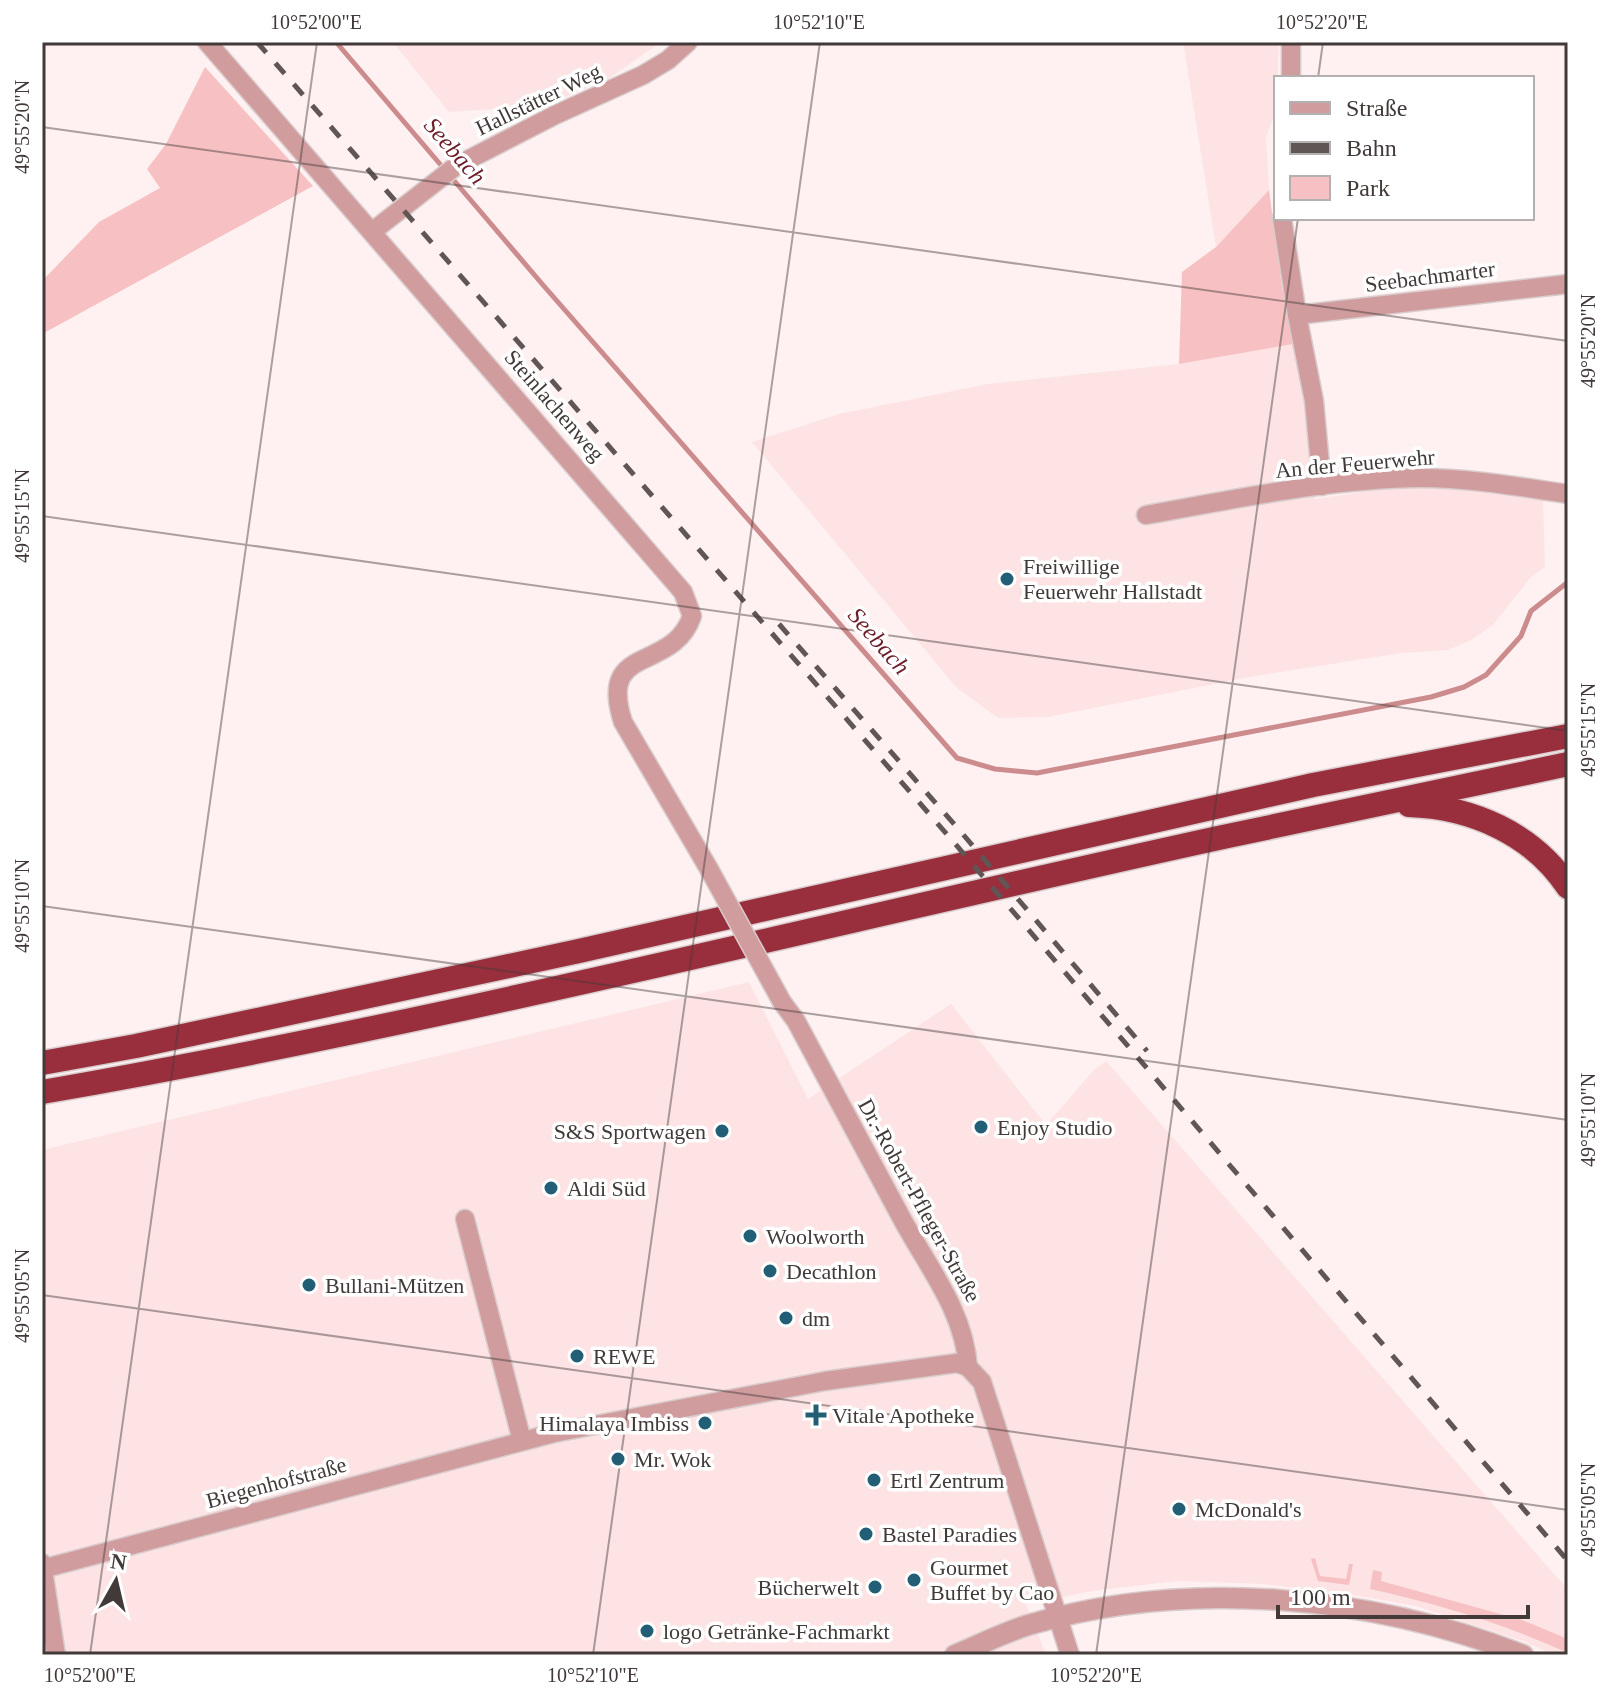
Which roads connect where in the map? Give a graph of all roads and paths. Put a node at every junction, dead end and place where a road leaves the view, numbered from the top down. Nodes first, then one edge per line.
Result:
1 (207, 42) edge
2 (688, 42) edge
3 (1291, 42) edge
4 (1291, 76) edge
5 (1282, 220) edge
6 (373, 231) junction
7 (1568, 284) edge
8 (1297, 315) junction
9 (1322, 486) junction
10 (1568, 494) edge
11 (1146, 515) dead end
12 (692, 616) joint
13 (1568, 736) edge
14 (1568, 764) edge
15 (1379, 805) junction
16 (1568, 887) edge
17 (42, 1063) edge
18 (42, 1092) edge
19 (465, 1219) dead end
20 (968, 1367) junction
21 (522, 1441) junction
22 (42, 1567) edge
23 (1058, 1618) junction
24 (56, 1655) edge
25 (955, 1655) edge
26 (1070, 1655) edge
27 (1523, 1655) edge

1 - 6 street, Steinlachenweg
2 - 6 street, Hallstätter Weg
3 - 4 street
5 - 8 street
6 - 12 street, Steinlachenweg
7 - 8 street, Seebachmarter
8 - 9 street
9 - 10 street, An der Feuerwehr
9 - 11 street, An der Feuerwehr
12 - 20 street, Dr.-Robert-Pfleger-Straße, bridge
13 - 17 highway
14 - 15 highway
15 - 16 highway
15 - 18 highway
19 - 21 street
20 - 21 street, Biegenhofstraße
20 - 23 street, Dr.-Robert-Pfleger-Straße
21 - 22 street, Biegenhofstraße
22 - 24 street, Biegenhofstraße
23 - 25 street
23 - 26 street, Dr.-Robert-Pfleger-Straße
23 - 27 street

